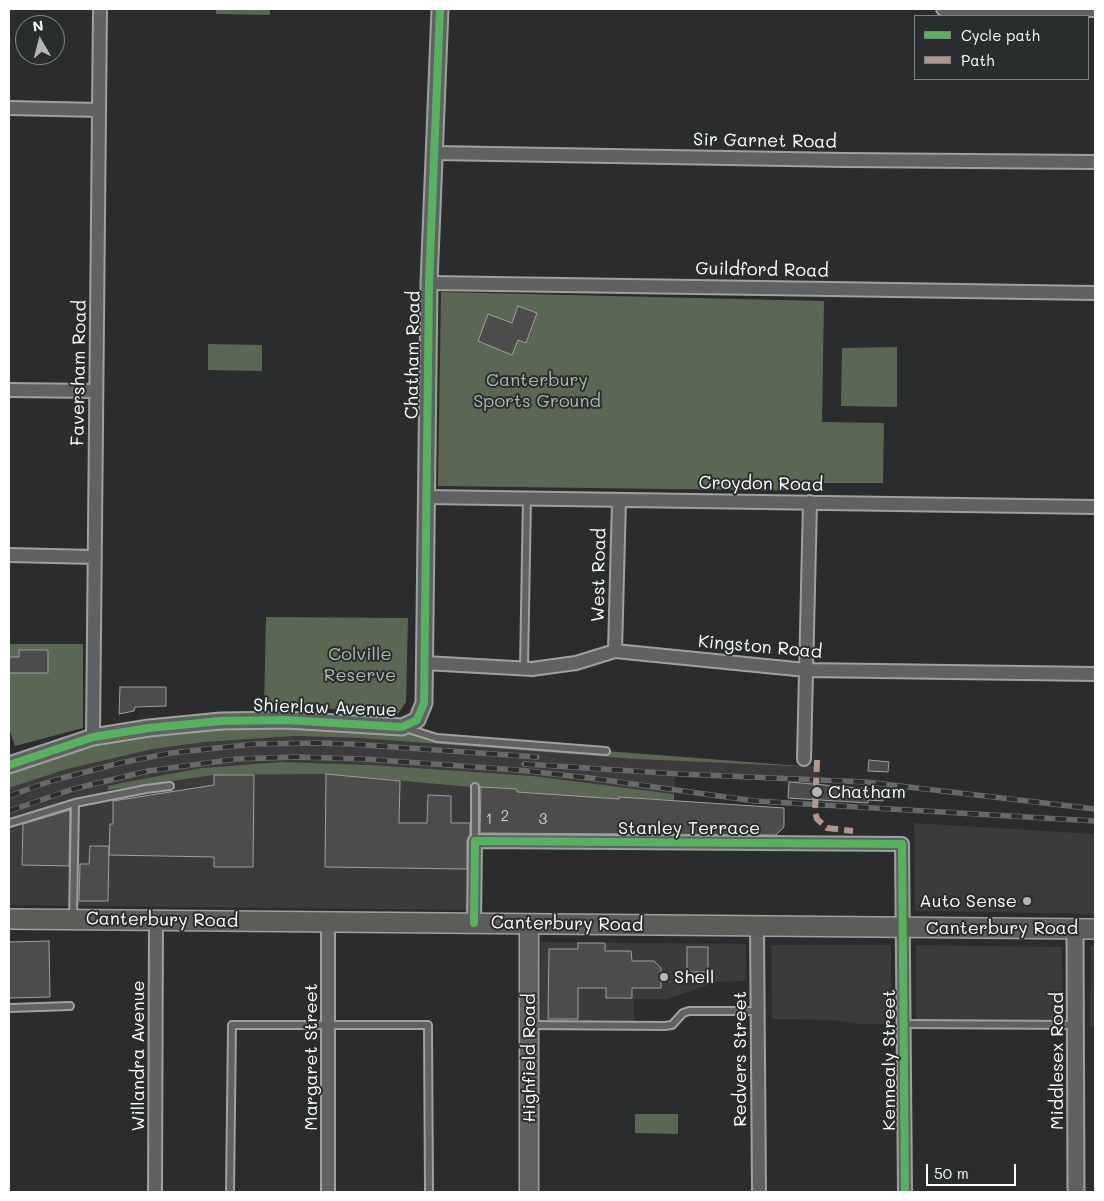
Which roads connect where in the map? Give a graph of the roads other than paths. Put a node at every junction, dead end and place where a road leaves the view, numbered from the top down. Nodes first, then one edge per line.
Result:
1 (100, 9) edge
2 (440, 9) edge
3 (943, 9) edge
4 (1095, 10) edge
5 (9, 108) edge
6 (99, 110) junction
7 (435, 153) junction
8 (1095, 162) edge
9 (429, 283) junction
10 (1095, 293) edge
11 (9, 390) edge
12 (96, 390) junction
13 (426, 497) junction
14 (527, 498) junction
15 (618, 500) junction
16 (810, 502) junction
17 (1095, 506) edge
18 (9, 555) edge
19 (95, 557) junction
20 (615, 651) junction
21 (425, 663) junction
22 (524, 668) junction
23 (806, 670) junction
24 (1095, 674) edge
25 (424, 703) joint
26 (402, 727) junction
27 (93, 737) junction
28 (606, 751) dead end
29 (804, 759) dead end
30 (9, 765) edge
31 (170, 786) dead end
32 (475, 786) dead end
33 (75, 803) junction
34 (10, 823) dead end
35 (475, 841) junction
36 (9, 919) edge
37 (73, 919) junction
38 (156, 920) junction
39 (328, 922) junction
40 (474, 923) junction
41 (529, 924) junction
42 (757, 926) junction
43 (903, 927) junction
44 (1075, 929) junction
45 (1095, 929) edge
46 (70, 1006) dead end
47 (9, 1008) edge
48 (757, 1011) junction
49 (904, 1024) junction
50 (328, 1025) junction
51 (1076, 1025) junction
52 (529, 1026) junction
53 (155, 1192) edge
54 (230, 1192) edge
55 (328, 1192) edge
56 (429, 1192) edge
57 (529, 1192) edge
58 (759, 1192) edge
59 (905, 1192) edge
60 (1076, 1192) edge

1 - 6 street, Faversham Road
2 - 7 street, Chatham Road
3 - 4 street
5 - 6 street
6 - 12 street, Faversham Road
7 - 8 street, Sir Garnet Road
7 - 9 street, Chatham Road
9 - 10 street, Guildford Road
9 - 13 street, Chatham Road
11 - 12 street
12 - 19 street, Faversham Road
13 - 14 street, Croydon Road
13 - 21 street, Chatham Road
14 - 15 street, Croydon Road
14 - 22 lane
15 - 16 street, Croydon Road
15 - 20 street, West Road
16 - 17 street, Croydon Road
16 - 23 street
18 - 19 street
19 - 27 street, Faversham Road
20 - 22 street, Kingston Road
20 - 23 street, Kingston Road
21 - 22 street, Kingston Road
21 - 25 street, Chatham Road
23 - 24 street, Kingston Road
23 - 29 street
25 - 26 street, Shierlaw Avenue
26 - 27 street, Shierlaw Avenue
26 - 28 lane
27 - 30 street, Shierlaw Avenue
31 - 33 lane
32 - 35 lane
33 - 34 lane
33 - 37 lane
35 - 40 street
35 - 43 street, Stanley Terrace
36 - 37 main road, Canterbury Road
37 - 38 main road, Canterbury Road
38 - 39 main road, Canterbury Road
38 - 53 street, Willandra Avenue
39 - 40 main road, Canterbury Road
39 - 50 street, Margaret Street
40 - 41 main road, Canterbury Road
41 - 42 main road, Canterbury Road
41 - 52 main road, Highfield Road
42 - 43 main road, Canterbury Road
42 - 48 street, Redvers Street
43 - 44 main road, Canterbury Road
43 - 49 street, Kennealy Street
44 - 45 main road, Canterbury Road
44 - 51 street, Middlesex Road
46 - 47 lane
48 - 52 lane
48 - 58 street, Redvers Street
49 - 51 lane
49 - 59 street, Kennealy Street
50 - 54 lane
50 - 55 street, Margaret Street
50 - 56 lane
51 - 60 street, Middlesex Road
52 - 57 main road, Highfield Road

